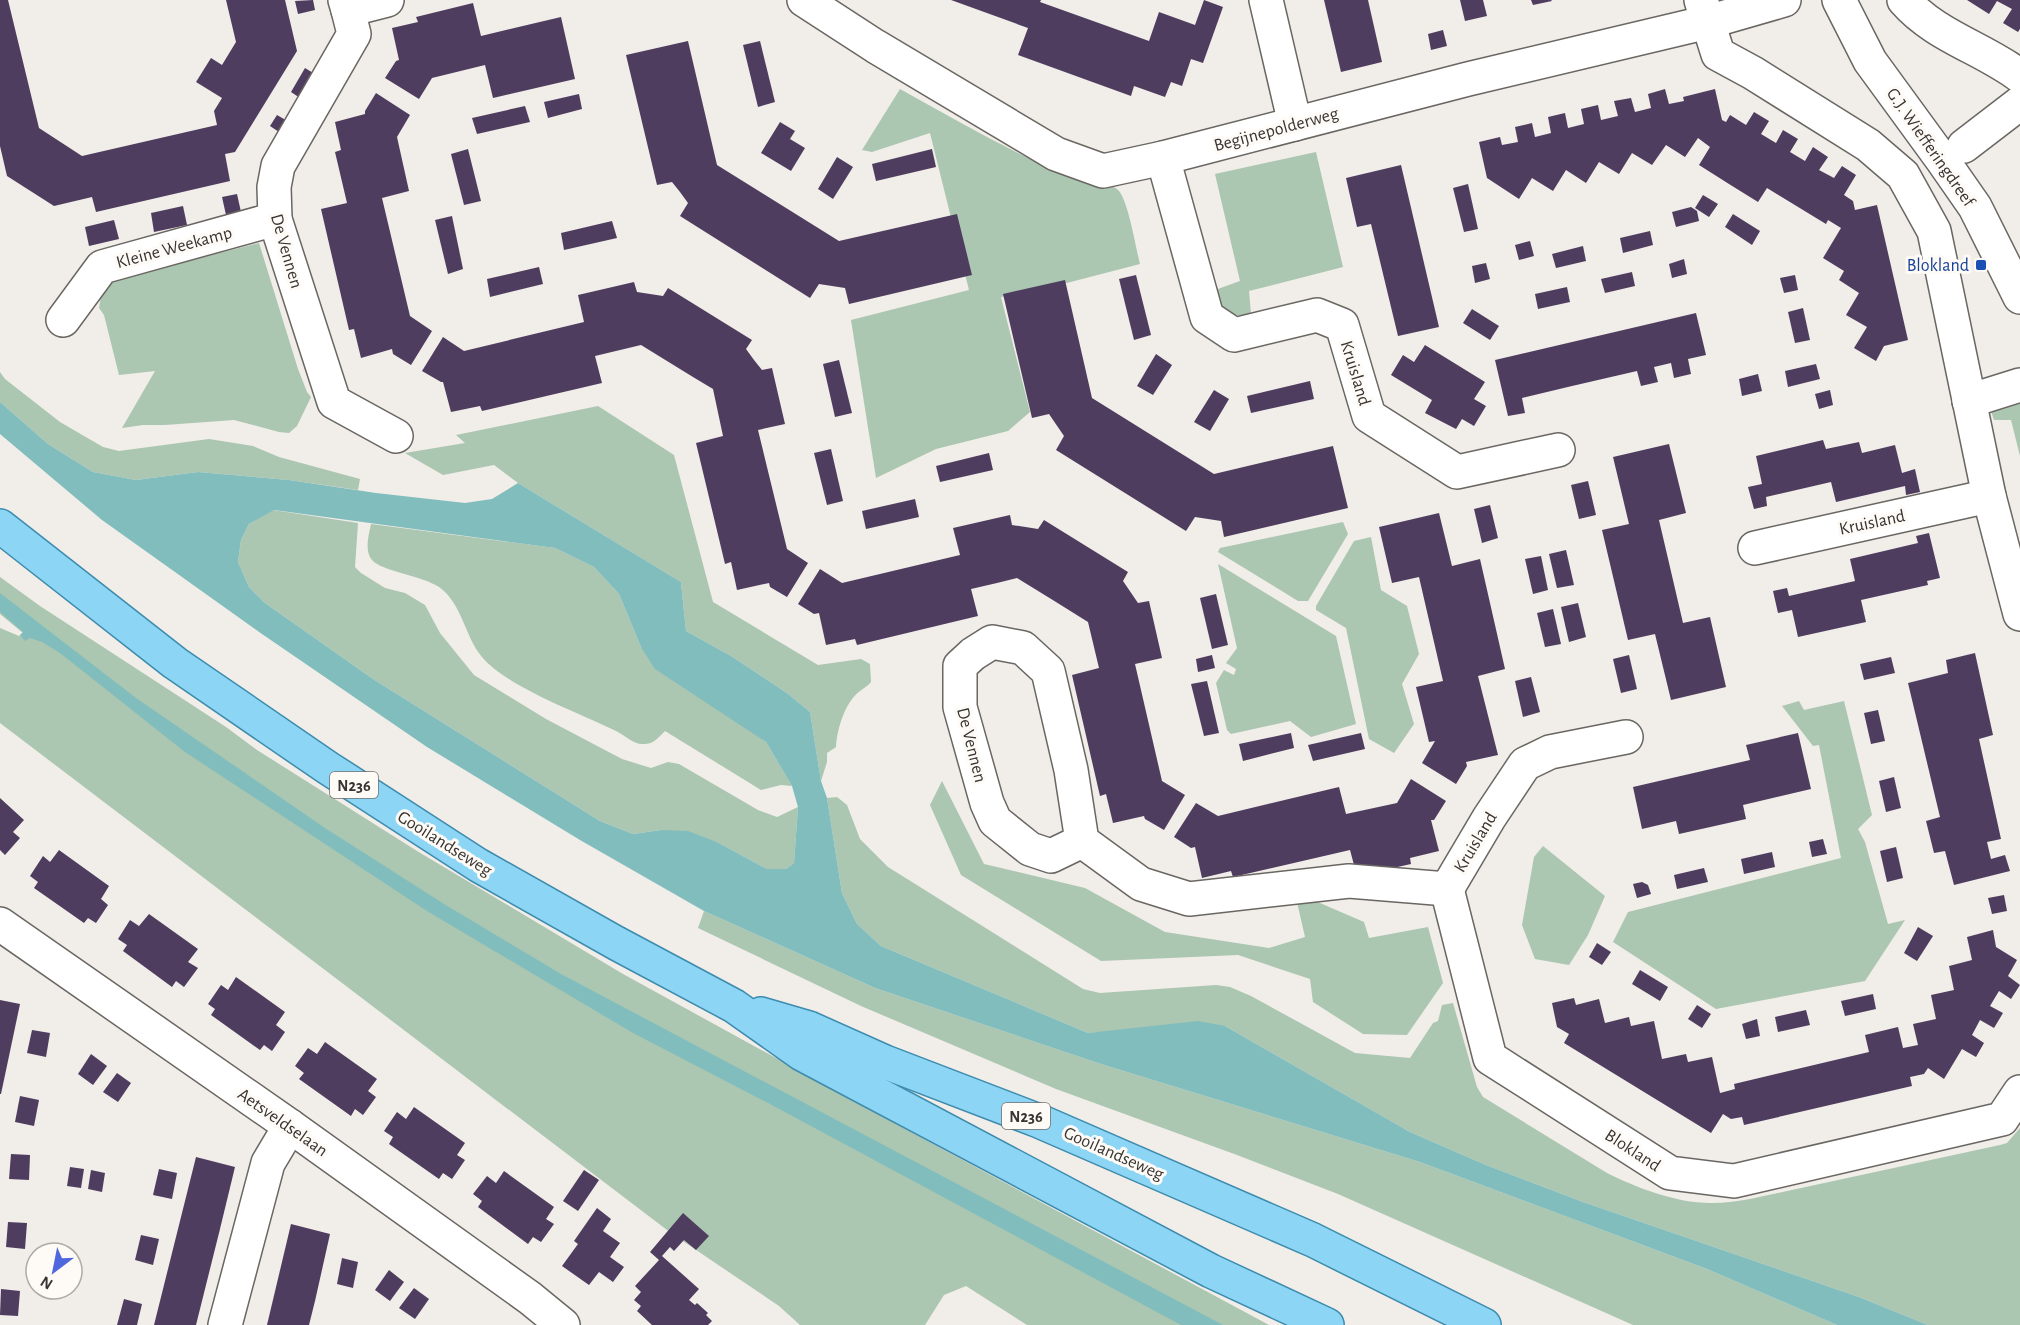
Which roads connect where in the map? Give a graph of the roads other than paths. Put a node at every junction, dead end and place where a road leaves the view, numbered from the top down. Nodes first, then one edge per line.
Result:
1 (387, 0) edge
2 (804, 0) edge
3 (1266, 0) edge
4 (1784, 0) edge
5 (1839, 0) edge
6 (1904, 0) edge
7 (346, 5) edge
8 (1704, 11) edge
9 (2020, 76) edge
10 (2020, 103) edge
11 (1295, 124) junction
12 (1964, 146) dead end
13 (1163, 158) junction
14 (275, 219) junction
15 (2020, 297) edge
16 (63, 320) dead end
17 (2020, 385) edge
18 (1969, 401) junction
19 (396, 436) dead end
20 (1558, 450) dead end
21 (1989, 496) junction
22 (0, 526) edge
23 (1755, 548) dead end
24 (2020, 614) edge
25 (1626, 738) dead end
26 (1082, 841) junction
27 (1447, 889) junction
28 (0, 924) edge
29 (734, 1006) junction
30 (2020, 1092) edge
31 (290, 1126) junction
32 (225, 1325) edge
33 (563, 1325) edge
34 (1327, 1325) edge
35 (1484, 1325) edge

1 - 7 street
2 - 13 street, Begijnepolderweg
3 - 11 street
4 - 8 street, Begijnepolderweg
5 - 15 street, G.J. Wiefferingdreef
6 - 9 street
7 - 14 street, De Vennen
8 - 11 street, Begijnepolderweg
8 - 18 street
10 - 12 street
11 - 13 street, Begijnepolderweg
13 - 20 street, Kruisland
14 - 16 street, Kleine Weekamp
14 - 19 street, De Vennen
17 - 18 street
18 - 21 street
21 - 23 street, Kruisland
21 - 24 street
22 - 29 main road, Gooilandseweg / N236
25 - 27 street, Kruisland
26 - 26 street, De Vennen
26 - 27 street
27 - 30 street, Blokland
28 - 31 street, Aetsveldselaan
29 - 34 main road, Gooilandseweg / N236
29 - 35 main road, Gooilandseweg / N236
31 - 32 street
31 - 33 street, Aetsveldselaan

